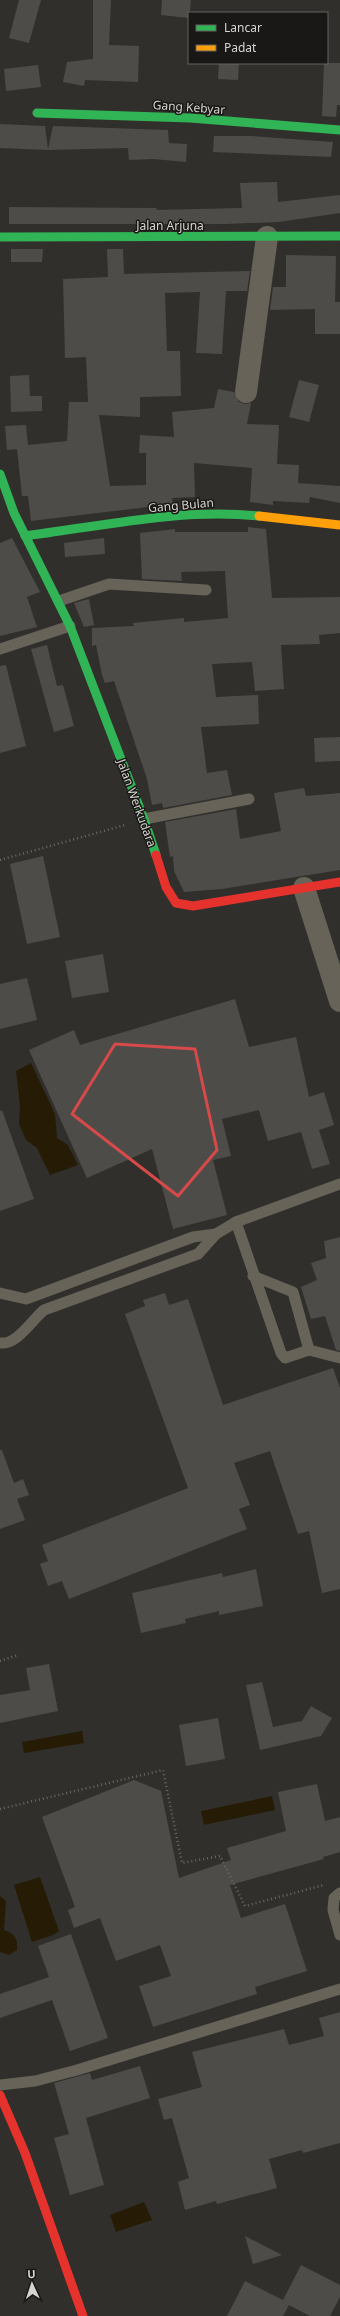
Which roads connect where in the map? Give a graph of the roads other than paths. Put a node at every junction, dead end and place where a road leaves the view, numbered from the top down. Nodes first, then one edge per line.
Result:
1 (37, 113) dead end
2 (340, 130) edge
3 (340, 236) edge
4 (0, 237) edge
5 (266, 237) junction
6 (246, 392) dead end
7 (0, 474) edge
8 (340, 525) edge
9 (340, 534) edge
10 (26, 539) junction
11 (206, 590) dead end
12 (60, 601) junction
13 (70, 626) junction
14 (0, 649) edge
15 (250, 799) dead end
16 (144, 819) junction
17 (340, 882) edge
18 (304, 888) junction
19 (340, 1001) edge
20 (340, 1184) edge
21 (236, 1222) junction
22 (216, 1234) junction
23 (253, 1276) junction
24 (0, 1293) edge
25 (0, 1343) edge
26 (309, 1350) junction
27 (340, 1358) edge
28 (340, 1893) edge
29 (340, 1935) edge
30 (340, 1989) edge
31 (0, 2085) edge
32 (0, 2095) edge
33 (83, 2316) edge

1 - 2 street, Gang Kebyar
3 - 5 street, Jalan Arjuna
4 - 5 street, Jalan Arjuna
5 - 6 street
7 - 10 street, Jalan Werkudara
8 - 10 street, Gang Bulan
9 - 10 street
10 - 12 street, Jalan Werkudara
11 - 12 lane
12 - 13 street, Jalan Werkudara
13 - 14 lane
13 - 16 street, Jalan Werkudara
15 - 16 lane
16 - 18 street, Jalan Werkudara
17 - 18 street, Jalan Werkudara
18 - 19 street
20 - 21 lane
21 - 22 lane
21 - 23 lane
22 - 24 lane
22 - 25 lane
23 - 26 lane
23 - 26 lane
26 - 27 lane
28 - 29 lane
30 - 31 lane
32 - 33 street

